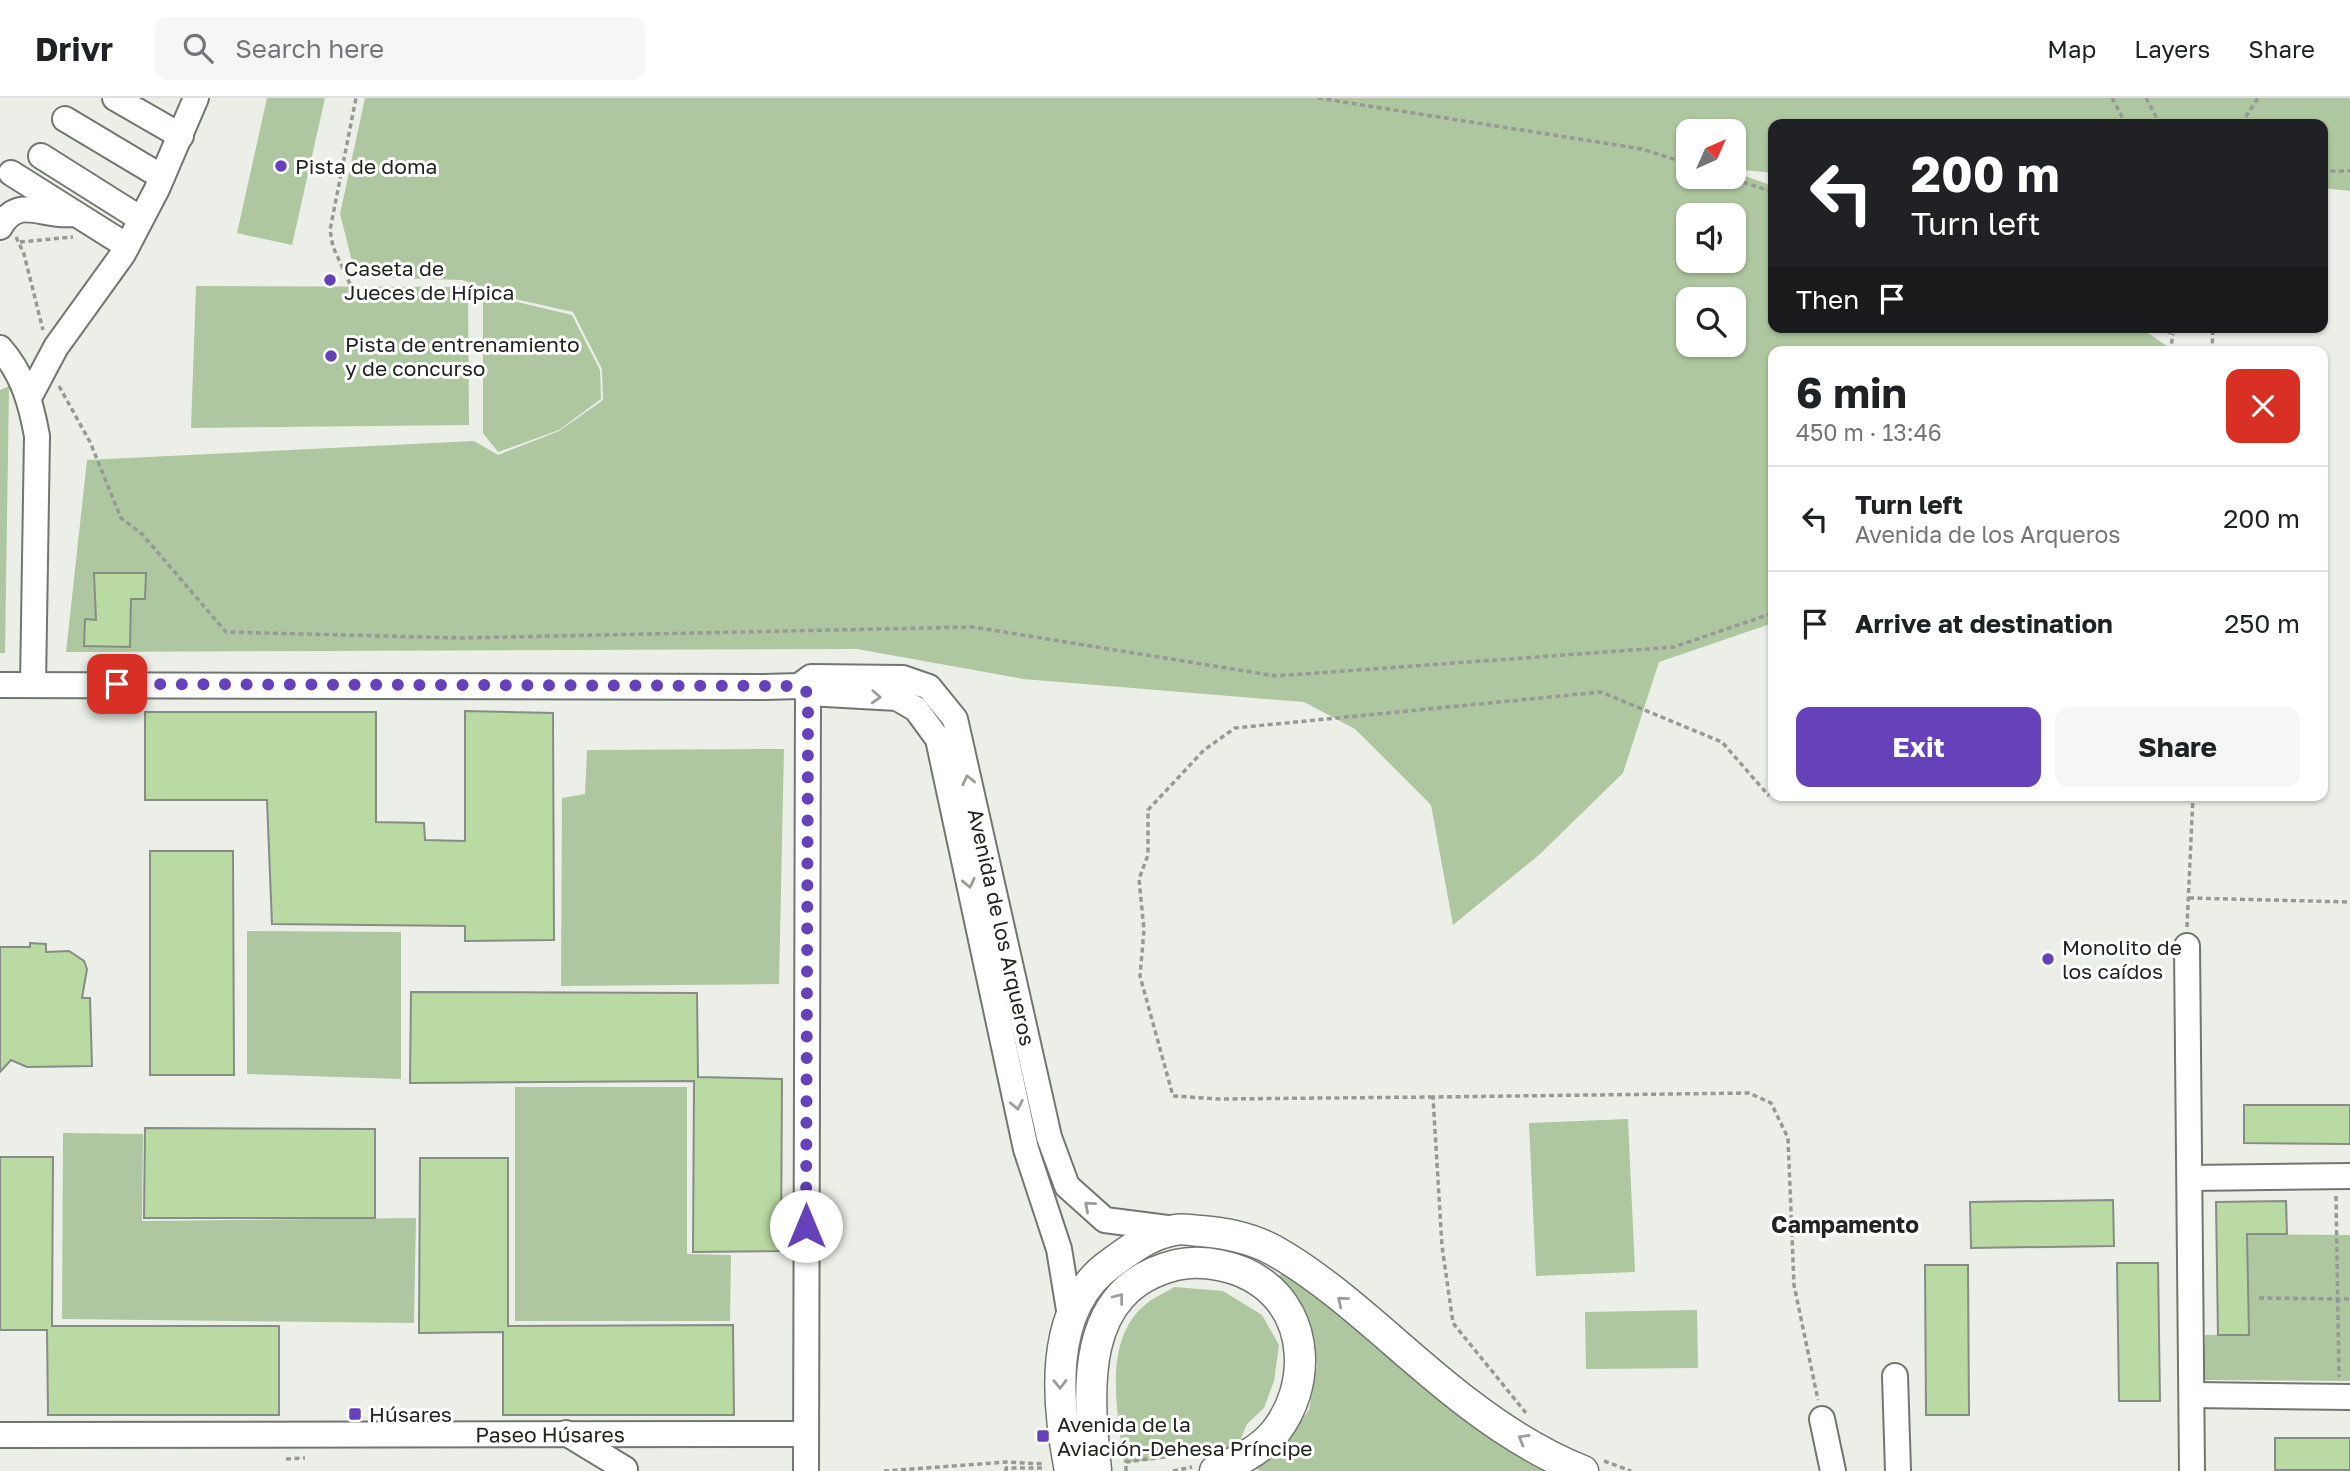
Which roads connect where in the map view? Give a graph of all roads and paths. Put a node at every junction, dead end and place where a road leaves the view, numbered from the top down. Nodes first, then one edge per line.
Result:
1 (115, 98) edge
2 (196, 98) edge
3 (356, 98) edge
4 (1318, 98) edge
5 (2112, 98) edge
6 (2146, 98) edge
7 (2258, 98) edge
8 (65, 119) dead end
9 (2123, 119) edge
10 (2157, 119) edge
11 (2244, 119) edge
12 (181, 136) junction
13 (41, 156) dead end
14 (1676, 160) edge
15 (2328, 171) edge
16 (2350, 171) edge
17 (10, 173) dead end
18 (162, 177) junction
19 (1746, 183) edge
20 (1768, 190) edge
21 (77, 213) junction
22 (141, 219) junction
23 (0, 226) edge
24 (105, 231) junction
25 (20, 242) junction
26 (127, 246) junction
27 (350, 284) dead end
28 (2173, 334) edge
29 (2171, 346) edge
30 (4, 358) edge
31 (51, 358) junction
32 (30, 396) junction
33 (1768, 615) edge
34 (0, 685) edge
35 (33, 685) junction
36 (804, 690) junction
37 (1768, 795) edge
38 (2193, 801) edge
39 (2189, 898) junction
40 (2350, 902) edge
41 (2187, 946) joint
42 (1433, 1097) junction
43 (2343, 1176) edge
44 (2190, 1178) junction
45 (1176, 1229) junction
46 (2259, 1298) dead end
47 (2338, 1299) junction
48 (2350, 1299) edge
49 (1070, 1316) junction
50 (1895, 1376) dead end
51 (2193, 1395) junction
52 (2345, 1397) edge
53 (1822, 1419) joint
54 (1533, 1421) dead end
55 (566, 1433) junction
56 (806, 1434) junction
57 (0, 1435) edge
58 (1211, 1461) edge
59 (625, 1469) dead end
60 (1064, 1469) edge
61 (806, 1471) edge
62 (884, 1471) edge
63 (1006, 1471) edge
64 (1126, 1471) edge
65 (1583, 1471) edge
66 (1833, 1471) edge
67 (1898, 1471) edge
68 (2192, 1471) edge

1 - 12 street
2 - 12 street
3 - 27 path
4 - 14 path
5 - 9 path
6 - 10 path
7 - 11 path
8 - 18 street
12 - 18 street
13 - 22 street
15 - 16 path
17 - 21 street
18 - 22 street
19 - 20 path
21 - 23 street
21 - 24 street
22 - 26 street
23 - 25 path
24 - 25 path
24 - 26 street
25 - 31 path
26 - 31 street
28 - 29 path
30 - 32 street
31 - 32 street
31 - 33 path
32 - 35 street
34 - 35 street, Avenida de los Arqueros
35 - 36 street, Avenida de los Arqueros
45 -> 36 street, Avenida de los Arqueros
36 -> 49 street, Avenida de los Arqueros
36 - 56 street
37 - 42 path
38 - 39 path
39 - 40 path
39 - 41 path
41 - 44 street
42 - 53 path
42 - 54 path
43 - 44 street
43 - 47 path
44 - 51 street
45 - 49 main road
65 -> 45 main road
46 - 47 path
47 - 48 path
47 - 52 path
49 -> 60 main road
50 - 67 street
51 - 52 street
51 - 68 street
53 - 66 street
55 - 56 street, Paseo Húsares
55 - 57 street, Paseo Húsares
55 - 59 street
56 - 61 street
60 -> 58 main road
58 - 64 path
60 - 62 path
60 - 63 path

